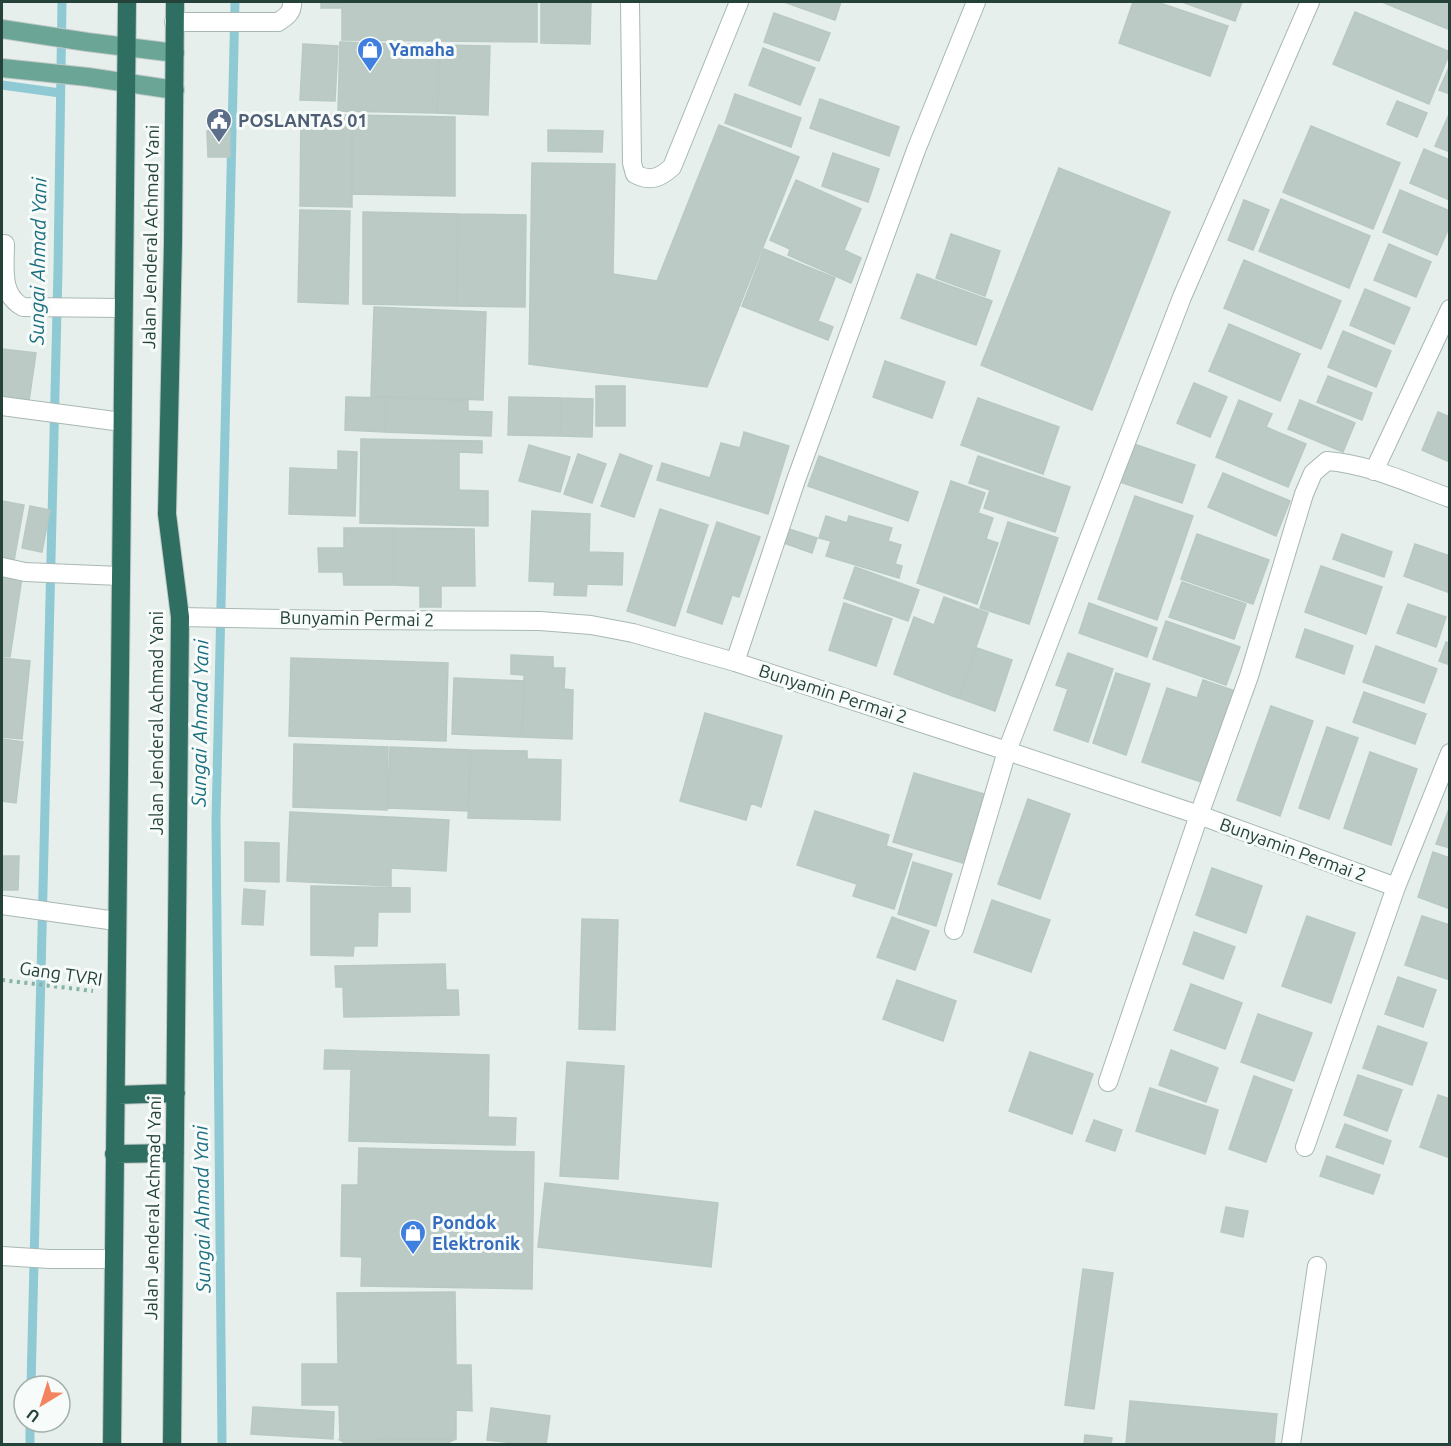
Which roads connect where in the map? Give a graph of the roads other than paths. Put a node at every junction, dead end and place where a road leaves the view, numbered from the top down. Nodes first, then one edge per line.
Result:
1 (127, 2) edge
2 (175, 2) edge
3 (292, 2) edge
4 (630, 2) edge
5 (739, 2) edge
6 (976, 2) edge
7 (1310, 2) edge
8 (174, 22) junction
9 (2, 29) edge
10 (127, 47) junction
11 (175, 53) junction
12 (2, 68) edge
13 (126, 82) junction
14 (175, 90) junction
15 (5, 244) dead end
16 (123, 308) junction
17 (1449, 309) edge
18 (2, 406) edge
19 (122, 422) junction
20 (1374, 471) junction
21 (1449, 498) edge
22 (2, 567) edge
23 (120, 576) junction
24 (180, 616) junction
25 (735, 662) junction
26 (1006, 750) junction
27 (1449, 753) edge
28 (1199, 815) junction
29 (1396, 887) junction
30 (2, 905) edge
31 (116, 921) junction
32 (954, 930) dead end
33 (1108, 1082) dead end
34 (176, 1093) junction
35 (117, 1095) junction
36 (1305, 1147) dead end
37 (175, 1153) junction
38 (114, 1154) junction
39 (4, 1256) edge
40 (114, 1259) junction
41 (1317, 1266) dead end
42 (112, 1444) edge
43 (172, 1444) edge
44 (1291, 1444) edge

1 - 10 highway, Jalan Jenderal Achmad Yani
2 - 8 highway, Jalan Jenderal Achmad Yani
3 - 8 street
4 - 5 street
6 - 25 street
7 - 26 street
8 - 11 highway, Jalan Jenderal Achmad Yani
9 - 10 main road
10 - 11 main road
10 - 13 highway, Jalan Jenderal Achmad Yani
11 - 14 highway, Jalan Jenderal Achmad Yani
12 - 13 main road
13 - 14 main road
13 - 16 highway, Jalan Jenderal Achmad Yani
14 - 24 highway, Jalan Jenderal Achmad Yani
15 - 16 street
16 - 19 highway, Jalan Jenderal Achmad Yani
17 - 20 street
18 - 19 street
19 - 23 highway, Jalan Jenderal Achmad Yani
20 - 21 street
20 - 28 street
22 - 23 street
23 - 31 highway, Jalan Jenderal Achmad Yani
24 - 25 street, Bunyamin Permai 2
24 - 34 highway, Jalan Jenderal Achmad Yani
25 - 26 street, Bunyamin Permai 2
26 - 28 street, Bunyamin Permai 2
26 - 32 street
27 - 29 street
28 - 29 street, Bunyamin Permai 2
28 - 33 street
29 - 36 street
30 - 31 street
31 - 35 highway, Jalan Jenderal Achmad Yani
34 - 35 highway
34 - 37 highway, Jalan Jenderal Achmad Yani
35 - 38 highway, Jalan Jenderal Achmad Yani
37 - 38 highway
37 - 43 highway, Jalan Jenderal Achmad Yani
38 - 40 highway, Jalan Jenderal Achmad Yani
39 - 40 street
40 - 42 highway, Jalan Jenderal Achmad Yani
41 - 44 street

